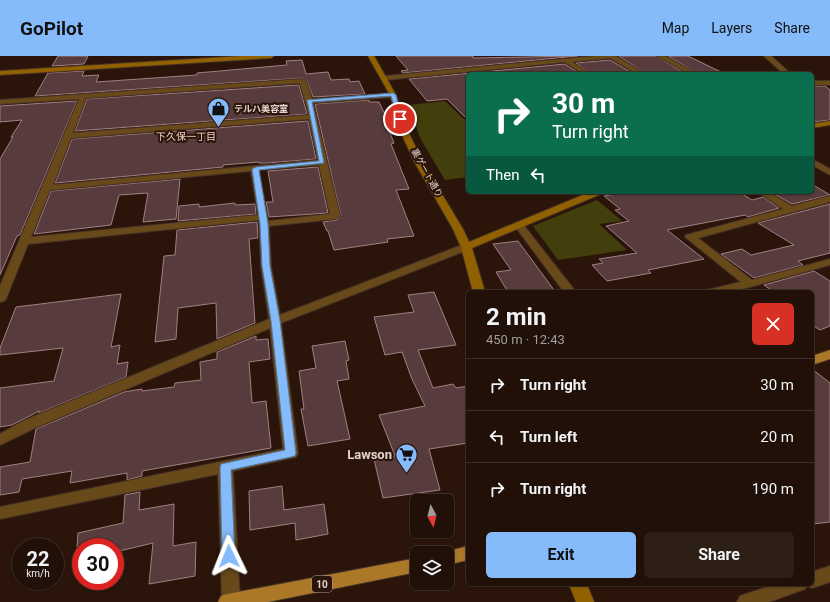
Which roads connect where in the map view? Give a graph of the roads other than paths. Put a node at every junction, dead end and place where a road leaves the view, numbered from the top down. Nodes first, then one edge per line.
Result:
1 (212, 56) edge
2 (271, 56) edge
3 (371, 56) edge
4 (612, 56) edge
5 (660, 56) edge
6 (767, 56) edge
7 (567, 61) junction
8 (0, 70) edge
9 (458, 72) junction
10 (584, 72) edge
11 (639, 72) edge
12 (690, 72) edge
13 (786, 72) edge
14 (0, 74) edge
15 (385, 78) junction
16 (466, 78) edge
17 (814, 83) edge
18 (830, 83) edge
19 (393, 95) junction
20 (83, 97) junction
21 (309, 101) junction
22 (0, 102) edge
23 (311, 117) junction
24 (830, 124) edge
25 (814, 126) edge
26 (67, 136) junction
27 (322, 162) junction
28 (814, 163) edge
29 (256, 169) junction
30 (830, 172) edge
31 (47, 188) junction
32 (593, 194) edge
33 (766, 194) edge
34 (830, 199) edge
35 (790, 208) junction
36 (263, 220) junction
37 (519, 225) junction
38 (25, 241) junction
39 (466, 247) junction
40 (830, 262) edge
41 (750, 284) junction
42 (478, 290) edge
43 (568, 290) edge
44 (721, 290) edge
45 (0, 298) edge
46 (275, 321) junction
47 (830, 354) edge
48 (814, 360) edge
49 (0, 440) edge
50 (225, 467) junction
51 (0, 513) edge
52 (466, 553) edge
53 (454, 556) edge
54 (410, 566) edge
55 (830, 574) edge
56 (814, 579) edge
57 (579, 586) edge
58 (794, 586) edge
59 (229, 602) edge
60 (585, 602) edge
61 (746, 602) edge

1 - 8 street
2 - 14 street
3 - 15 street, 裏ゲート通り
4 - 7 street
4 - 11 street
5 - 12 street
6 - 13 street
7 - 9 street
7 - 10 street
9 - 15 street
9 - 16 street
15 - 19 street, 裏ゲート通り
17 - 18 street
19 - 21 street
19 - 39 street, 裏ゲート通り
20 - 21 street
20 - 22 street
20 - 26 street
21 - 23 street
23 - 26 street
23 - 27 street
24 - 25 street
26 - 31 street
27 - 29 street
27 - 36 street
28 - 30 street
29 - 31 street
29 - 36 street
31 - 38 street
32 - 37 street
33 - 35 street
34 - 35 street
35 - 41 street
36 - 38 street
36 - 46 street
37 - 39 street
37 - 43 street
38 - 45 street
39 - 42 street, 裏ゲート通り
39 - 46 street
40 - 41 street
41 - 44 street
46 - 49 street
46 - 50 street
47 - 48 main road
50 - 51 street
50 - 59 street
52 - 53 main road
54 - 59 main road, 10
55 - 56 street
57 - 60 street
58 - 61 street

